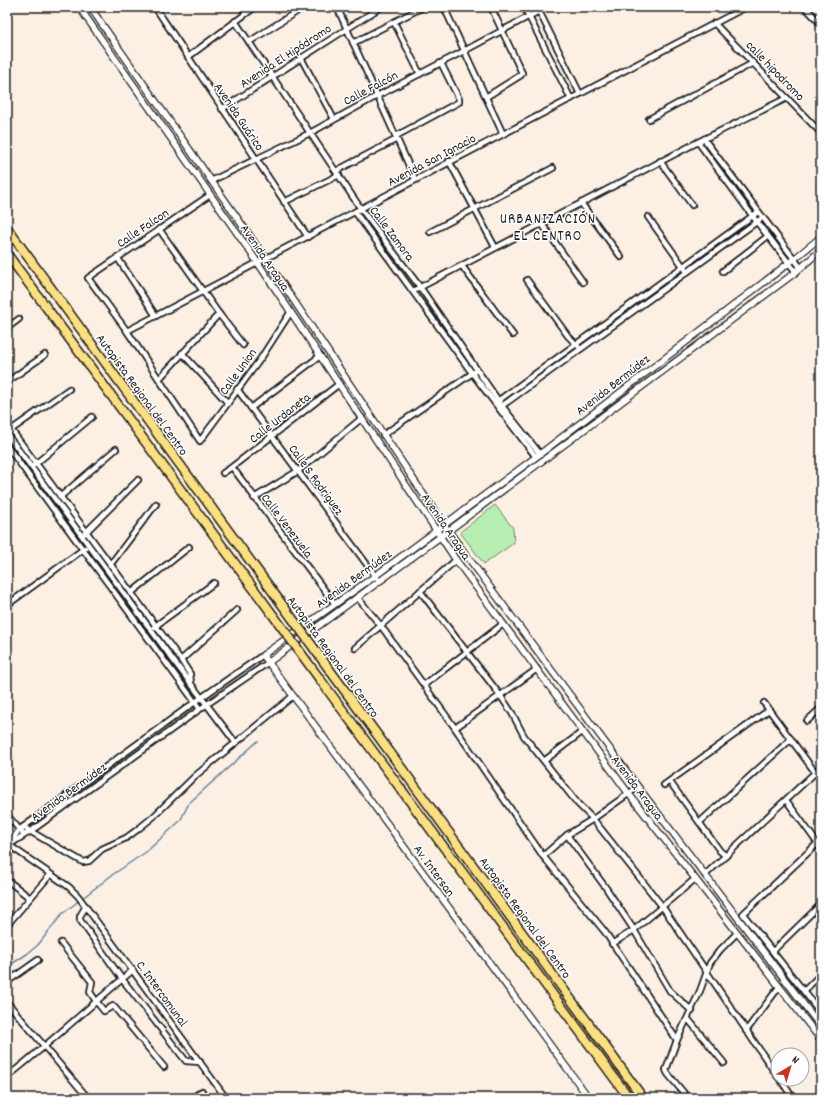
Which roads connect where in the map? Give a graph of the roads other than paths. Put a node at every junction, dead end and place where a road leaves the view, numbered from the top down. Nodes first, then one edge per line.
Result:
1 (79, 7) edge
2 (90, 7) edge
3 (155, 7) edge
4 (241, 7) edge
5 (255, 7) edge
6 (304, 7) edge
7 (336, 7) edge
8 (381, 7) edge
9 (423, 7) edge
10 (444, 7) edge
11 (491, 7) edge
12 (524, 7) edge
13 (746, 7) edge
14 (805, 7) edge
15 (538, 9) edge
16 (246, 13) junction
17 (528, 16) junction
18 (235, 21) junction
19 (394, 22) junction
20 (714, 23) junction
21 (821, 24) edge
22 (346, 29) junction
23 (502, 30) junction
24 (249, 42) junction
25 (353, 43) junction
26 (464, 51) junction
27 (188, 57) junction
28 (301, 58) junction
29 (441, 63) junction
30 (753, 63) junction
31 (420, 74) junction
32 (272, 77) junction
33 (580, 94) junction
34 (377, 96) junction
35 (486, 97) junction
36 (787, 98) junction
37 (571, 99) junction
38 (222, 110) junction
39 (649, 118) dead end
40 (334, 119) junction
41 (821, 132) edge
42 (310, 133) junction
43 (503, 134) junction
44 (396, 137) junction
45 (704, 139) junction
46 (698, 142) junction
47 (257, 159) junction
48 (450, 161) junction
49 (660, 161) junction
50 (553, 168) dead end
51 (338, 173) junction
52 (415, 180) junction
53 (211, 181) junction
54 (210, 196) junction
55 (284, 202) junction
56 (581, 203) junction
57 (692, 205) dead end
58 (361, 208) junction
59 (474, 209) junction
60 (355, 212) junction
61 (758, 212) junction
62 (752, 216) junction
63 (648, 217) dead end
64 (762, 218) junction
65 (756, 222) junction
66 (542, 224) junction
67 (7, 228) edge
68 (159, 229) junction
69 (430, 232) dead end
70 (768, 236) junction
71 (308, 237) junction
72 (821, 237) edge
73 (495, 247) junction
74 (821, 250) edge
75 (7, 254) edge
76 (117, 257) junction
77 (621, 257) dead end
78 (266, 259) junction
79 (794, 259) junction
80 (258, 263) junction
81 (789, 263) junction
82 (462, 266) junction
83 (684, 267) junction
84 (801, 268) junction
85 (723, 271) dead end
86 (687, 272) junction
87 (796, 272) junction
88 (526, 280) dead end
89 (583, 282) dead end
90 (420, 287) junction
91 (203, 291) junction
92 (413, 291) junction
93 (290, 313) junction
94 (219, 314) junction
95 (156, 316) junction
96 (19, 319) dead end
97 (7, 328) edge
98 (127, 331) junction
99 (513, 335) dead end
100 (243, 345) dead end
101 (577, 345) junction
102 (580, 349) junction
103 (182, 353) junction
104 (45, 355) dead end
105 (320, 356) junction
106 (477, 369) junction
107 (472, 373) junction
108 (159, 378) junction
109 (7, 382) edge
110 (339, 384) junction
111 (69, 389) dead end
112 (238, 389) junction
113 (617, 394) junction
114 (623, 401) junction
115 (497, 402) junction
116 (228, 403) junction
117 (501, 407) junction
118 (251, 408) junction
119 (92, 417) dead end
120 (362, 418) junction
121 (7, 424) edge
122 (11, 430) junction
123 (7, 434) edge
124 (383, 435) junction
125 (272, 436) junction
126 (7, 446) edge
127 (116, 449) dead end
128 (538, 455) junction
129 (36, 463) junction
130 (232, 466) junction
131 (31, 467) junction
132 (298, 471) junction
133 (222, 473) dead end
134 (138, 480) dead end
135 (60, 497) junction
136 (254, 498) junction
137 (156, 504) dead end
138 (444, 525) junction
139 (436, 531) junction
140 (449, 531) junction
141 (86, 532) junction
142 (81, 536) junction
143 (440, 537) junction
144 (76, 540) junction
145 (93, 542) junction
146 (88, 546) junction
147 (189, 547) dead end
148 (83, 549) junction
149 (456, 560) junction
150 (110, 564) junction
151 (375, 576) junction
152 (379, 581) junction
153 (214, 583) dead end
154 (420, 591) junction
155 (131, 593) junction
156 (358, 597) junction
157 (335, 604) junction
158 (7, 605) edge
159 (237, 610) dead end
160 (503, 624) junction
161 (156, 626) junction
162 (381, 626) junction
163 (151, 630) junction
164 (355, 648) dead end
165 (467, 652) junction
166 (263, 655) junction
167 (181, 660) junction
168 (268, 662) junction
169 (537, 669) junction
170 (191, 683) junction
171 (424, 685) junction
172 (500, 695) junction
173 (293, 696) junction
174 (201, 697) junction
175 (195, 702) junction
176 (764, 703) dead end
177 (207, 704) junction
178 (821, 708) edge
179 (200, 709) junction
180 (769, 710) junction
181 (807, 721) dead end
182 (455, 728) junction
183 (582, 732) junction
184 (791, 739) junction
185 (235, 742) junction
186 (544, 761) junction
187 (821, 767) edge
188 (815, 772) junction
189 (670, 782) junction
190 (664, 785) dead end
191 (638, 787) junction
192 (628, 794) junction
193 (786, 800) junction
194 (8, 818) edge
195 (593, 819) junction
196 (700, 822) junction
197 (21, 828) junction
198 (31, 831) junction
199 (24, 835) junction
200 (567, 835) junction
201 (8, 845) edge
202 (819, 845) edge
203 (543, 856) junction
204 (726, 856) junction
205 (50, 874) junction
206 (705, 875) junction
207 (695, 879) junction
208 (7, 880) edge
209 (30, 898) junction
210 (821, 904) edge
211 (86, 906) junction
212 (662, 906) junction
213 (7, 925) edge
214 (634, 930) junction
215 (737, 933) junction
216 (61, 943) dead end
217 (612, 944) junction
218 (772, 951) junction
219 (38, 960) dead end
220 (133, 970) junction
221 (706, 973) junction
222 (821, 974) edge
223 (122, 979) junction
224 (7, 982) edge
225 (779, 987) junction
226 (804, 991) junction
227 (7, 1002) edge
228 (96, 1002) junction
229 (692, 1011) junction
230 (821, 1013) edge
231 (688, 1019) junction
232 (821, 1027) edge
233 (746, 1031) junction
234 (677, 1040) junction
235 (821, 1040) edge
236 (44, 1047) junction
237 (200, 1062) junction
238 (724, 1064) dead end
239 (770, 1065) edge
240 (164, 1066) dead end
241 (7, 1077) edge
242 (785, 1087) edge
243 (202, 1091) dead end
244 (88, 1098) edge
245 (192, 1098) edge
246 (226, 1098) edge
247 (589, 1098) edge
248 (629, 1098) edge
249 (643, 1098) edge
250 (688, 1098) edge
251 (793, 1098) edge

1 - 54 street, Avenida Aragua
2 - 53 street, Avenida Aragua
3 - 27 street, Avenida Guárico
4 - 16 street
5 - 16 street
6 - 24 street
7 - 22 street
8 - 22 street, Avenida El Hipódromo
9 - 19 street
10 - 26 street
11 - 23 street
12 - 17 street
13 - 20 street, Avenida San Ignacio
14 - 21 street
15 - 17 street, Calle Falcón
15 - 33 street
16 - 18 street
17 - 23 street, Calle Falcón
17 - 37 street
18 - 24 street, Calle Zamora
18 - 27 street
19 - 25 street
19 - 31 street
20 - 30 street, calle hipodromo
20 - 33 street, Avenida San Ignacio
22 - 25 street
22 - 28 street, Avenida El Hipódromo
23 - 26 street, Calle Falcón
23 - 35 street
24 - 32 street, Calle Zamora
25 - 34 street
26 - 29 street, Calle Falcón
26 - 35 street
27 - 38 street, Avenida Guárico
28 - 32 street, Avenida El Hipódromo
28 - 40 street
29 - 31 street, Calle Falcón
29 - 44 street
30 - 36 street, calle hipodromo
30 - 39 street
31 - 34 street, Calle Falcón
32 - 38 street, Avenida El Hipódromo
32 - 42 street, Calle Zamora
33 - 37 street, Avenida San Ignacio
34 - 40 street, Calle Falcón
34 - 44 street
35 - 43 street
36 - 41 street, calle hipodromo
36 - 45 street
37 - 43 street, Avenida San Ignacio
38 - 47 street, Avenida Guárico
40 - 42 street, Calle Falcón
42 - 47 street, Calle Falcón
42 - 51 street, Calle Zamora
43 - 48 street, Avenida San Ignacio
44 - 51 street
44 - 52 street
45 - 46 street
45 - 61 street
46 - 49 street
46 - 62 street
47 - 53 street, Calle Falcón
47 - 55 street, Avenida Guárico
48 - 52 street, Avenida San Ignacio
48 - 59 street
49 - 56 street
49 - 57 street
50 - 59 street
51 - 55 street
51 - 58 street, Calle Zamora
52 - 58 street, Avenida San Ignacio
53 - 78 street, Avenida Aragua
54 - 68 street, Calle Falcon
54 - 80 street, Avenida Aragua
55 - 71 street, Avenida Guárico
56 - 66 street
56 - 77 street
58 - 60 street, Avenida San Ignacio
58 - 90 street, Calle Zamora
59 - 69 street
59 - 73 street
60 - 71 street, Avenida San Ignacio
60 - 92 street, Calle Zamora
61 - 62 street
61 - 64 street
62 - 65 street
62 - 83 street
63 - 83 street
64 - 65 street
64 - 79 street
65 - 70 street
65 - 86 street
66 - 73 street
66 - 89 street
67 - 249 highway, Autopista Regional del Centro, bridge
68 - 76 street, Calle Falcon
68 - 91 street
70 - 81 street
70 - 85 street
71 - 78 street, Avenida San Ignacio
72 - 79 street, Avenida Bermúdez
73 - 82 street
74 - 84 street, Avenida Bermúdez
75 - 248 highway, Autopista Regional del Centro, bridge
76 - 95 street
76 - 98 street, Calle Falcon
78 - 80 street, Avenida San Ignacio
78 - 124 street, Avenida Aragua
79 - 81 street, Avenida Bermúdez
79 - 84 street
80 - 91 street, Avenida San Ignacio
80 - 93 street, Avenida Aragua
81 - 87 street
81 - 113 street, Avenida Bermúdez
82 - 90 street
82 - 99 street
83 - 86 street
83 - 101 street
84 - 87 street, Avenida Bermúdez
86 - 102 street
87 - 114 street, Avenida Bermúdez
88 - 101 street
90 - 92 street
90 - 106 street, Calle Zamora
91 - 94 street
91 - 95 street, Avenida San Ignacio
92 - 107 street, Calle Zamora
93 - 105 street, Avenida Aragua
93 - 112 street, Calle Union
94 - 100 street
94 - 103 street
95 - 98 street, Avenida San Ignacio
96 - 97 street
98 - 108 street
101 - 102 street
101 - 115 street
102 - 117 street
103 - 108 street
103 - 116 street
104 - 109 street
105 - 110 street, Avenida Aragua
105 - 118 street
106 - 107 street
106 - 115 street, Calle Zamora
107 - 115 street, Calle Zamora
107 - 124 street
108 - 116 street, Calle Union
110 - 120 street, Avenida Aragua
110 - 125 street, Calle Urdaneta
111 - 122 street
112 - 116 street, Calle Union
112 - 118 street, Calle S Rodriguez
113 - 114 street
113 - 128 street, Avenida Bermúdez
114 - 140 street, Avenida Bermúdez
115 - 117 street, Calle Zamora
117 - 128 street, Calle Zamora
118 - 125 street, Calle S Rodriguez
119 - 129 street
120 - 132 street
120 - 139 street, Avenida Aragua
121 - 122 street
122 - 129 street
123 - 131 street
124 - 138 street, Avenida Aragua
125 - 130 street, Calle Urdaneta
125 - 132 street, Calle S Rodriguez
126 - 144 street
127 - 135 street
128 - 138 street, Avenida Bermúdez
129 - 131 street
129 - 135 street
130 - 133 street
130 - 136 street, Calle Venezuela
131 - 142 street
132 - 136 street
132 - 151 street, Calle S Rodriguez
134 - 141 street
135 - 141 street
136 - 157 street, Calle Venezuela
137 - 150 street
138 - 139 street, Avenida Bermúdez
138 - 140 street, Avenida Aragua
139 - 143 street, Avenida Aragua
139 - 151 street, Avenida Bermúdez
140 - 143 street, Avenida Bermúdez
140 - 191 street, Avenida Aragua
141 - 142 street
141 - 145 street
142 - 144 street
142 - 146 street
143 - 149 street, Avenida Aragua
143 - 152 street, Avenida Bermúdez
144 - 148 street
145 - 146 street
145 - 150 street
146 - 148 street
146 - 163 street
147 - 155 street
148 - 158 street
148 - 175 street
149 - 154 street
149 - 160 street, Avenida Aragua
150 - 155 street
151 - 152 street, Calle S Rodriguez
151 - 157 street, Avenida Bermúdez
152 - 156 street, Avenida Bermúdez
153 - 161 street
154 - 162 street
154 - 165 street
155 - 161 street
156 - 162 street
156 - 168 street, Avenida Bermúdez
157 - 166 street, Avenida Bermúdez
159 - 167 street
160 - 165 street
160 - 169 street, Avenida Aragua
161 - 163 street
161 - 167 street
162 - 164 street
162 - 171 street
163 - 170 street
165 - 171 street
165 - 172 street
166 - 168 street, Av. Intersan
166 - 174 street, Avenida Bermúdez
167 - 170 street
168 - 173 street, Av. Intersan
168 - 177 street, Avenida Bermúdez
169 - 172 street
169 - 183 street, Avenida Aragua
170 - 174 street
171 - 182 street
172 - 182 street
172 - 186 street
173 - 185 street
173 - 247 street, Av. Intersan
174 - 175 street, Avenida Bermúdez
174 - 177 street
175 - 179 street
175 - 197 street, Avenida Bermúdez
176 - 180 street
177 - 179 street, Avenida Bermúdez
177 - 185 street
178 - 181 street
179 - 198 street, Avenida Bermúdez
180 - 184 street
180 - 189 street
182 - 203 street
183 - 186 street
183 - 192 street, Avenida Aragua
184 - 188 street
184 - 196 street
185 - 198 street
186 - 195 street
187 - 188 street
188 - 193 street
189 - 190 street
189 - 196 street
191 - 192 street
191 - 206 street, Avenida Aragua
192 - 195 street
192 - 207 street, Avenida Aragua
193 - 202 street
193 - 204 street
194 - 197 street
195 - 200 street
195 - 212 street
196 - 204 street
197 - 198 street
197 - 199 street
197 - 201 street, Avenida Bermúdez
198 - 199 street, Avenida Bermúdez
199 - 201 street, Avenida Bermúdez
200 - 203 street
200 - 214 street
201 - 205 street, C. Intercomunal
202 - 218 street
203 - 217 street
204 - 206 street
205 - 209 street
205 - 211 street, C. Intercomunal
206 - 232 street, Avenida Aragua
207 - 212 street
207 - 215 street, Avenida Aragua
208 - 209 street
209 - 213 street
210 - 218 street
211 - 220 street, C. Intercomunal
211 - 223 street
212 - 214 street
212 - 221 street
214 - 217 street
214 - 229 street
215 - 221 street
215 - 225 street, Avenida Aragua
216 - 228 street
217 - 234 street
218 - 226 street
219 - 224 street
220 - 223 street
220 - 237 street, C. Intercomunal
221 - 229 street
221 - 233 street
222 - 226 street
223 - 228 street
223 - 237 street
225 - 233 street
225 - 235 street, Avenida Aragua
226 - 230 street
227 - 236 street
228 - 236 street
228 - 240 street
229 - 231 street
231 - 234 street
231 - 238 street
233 - 239 street
234 - 250 street
236 - 241 street
236 - 244 street
237 - 246 street, C. Intercomunal
242 - 251 street
243 - 245 street

